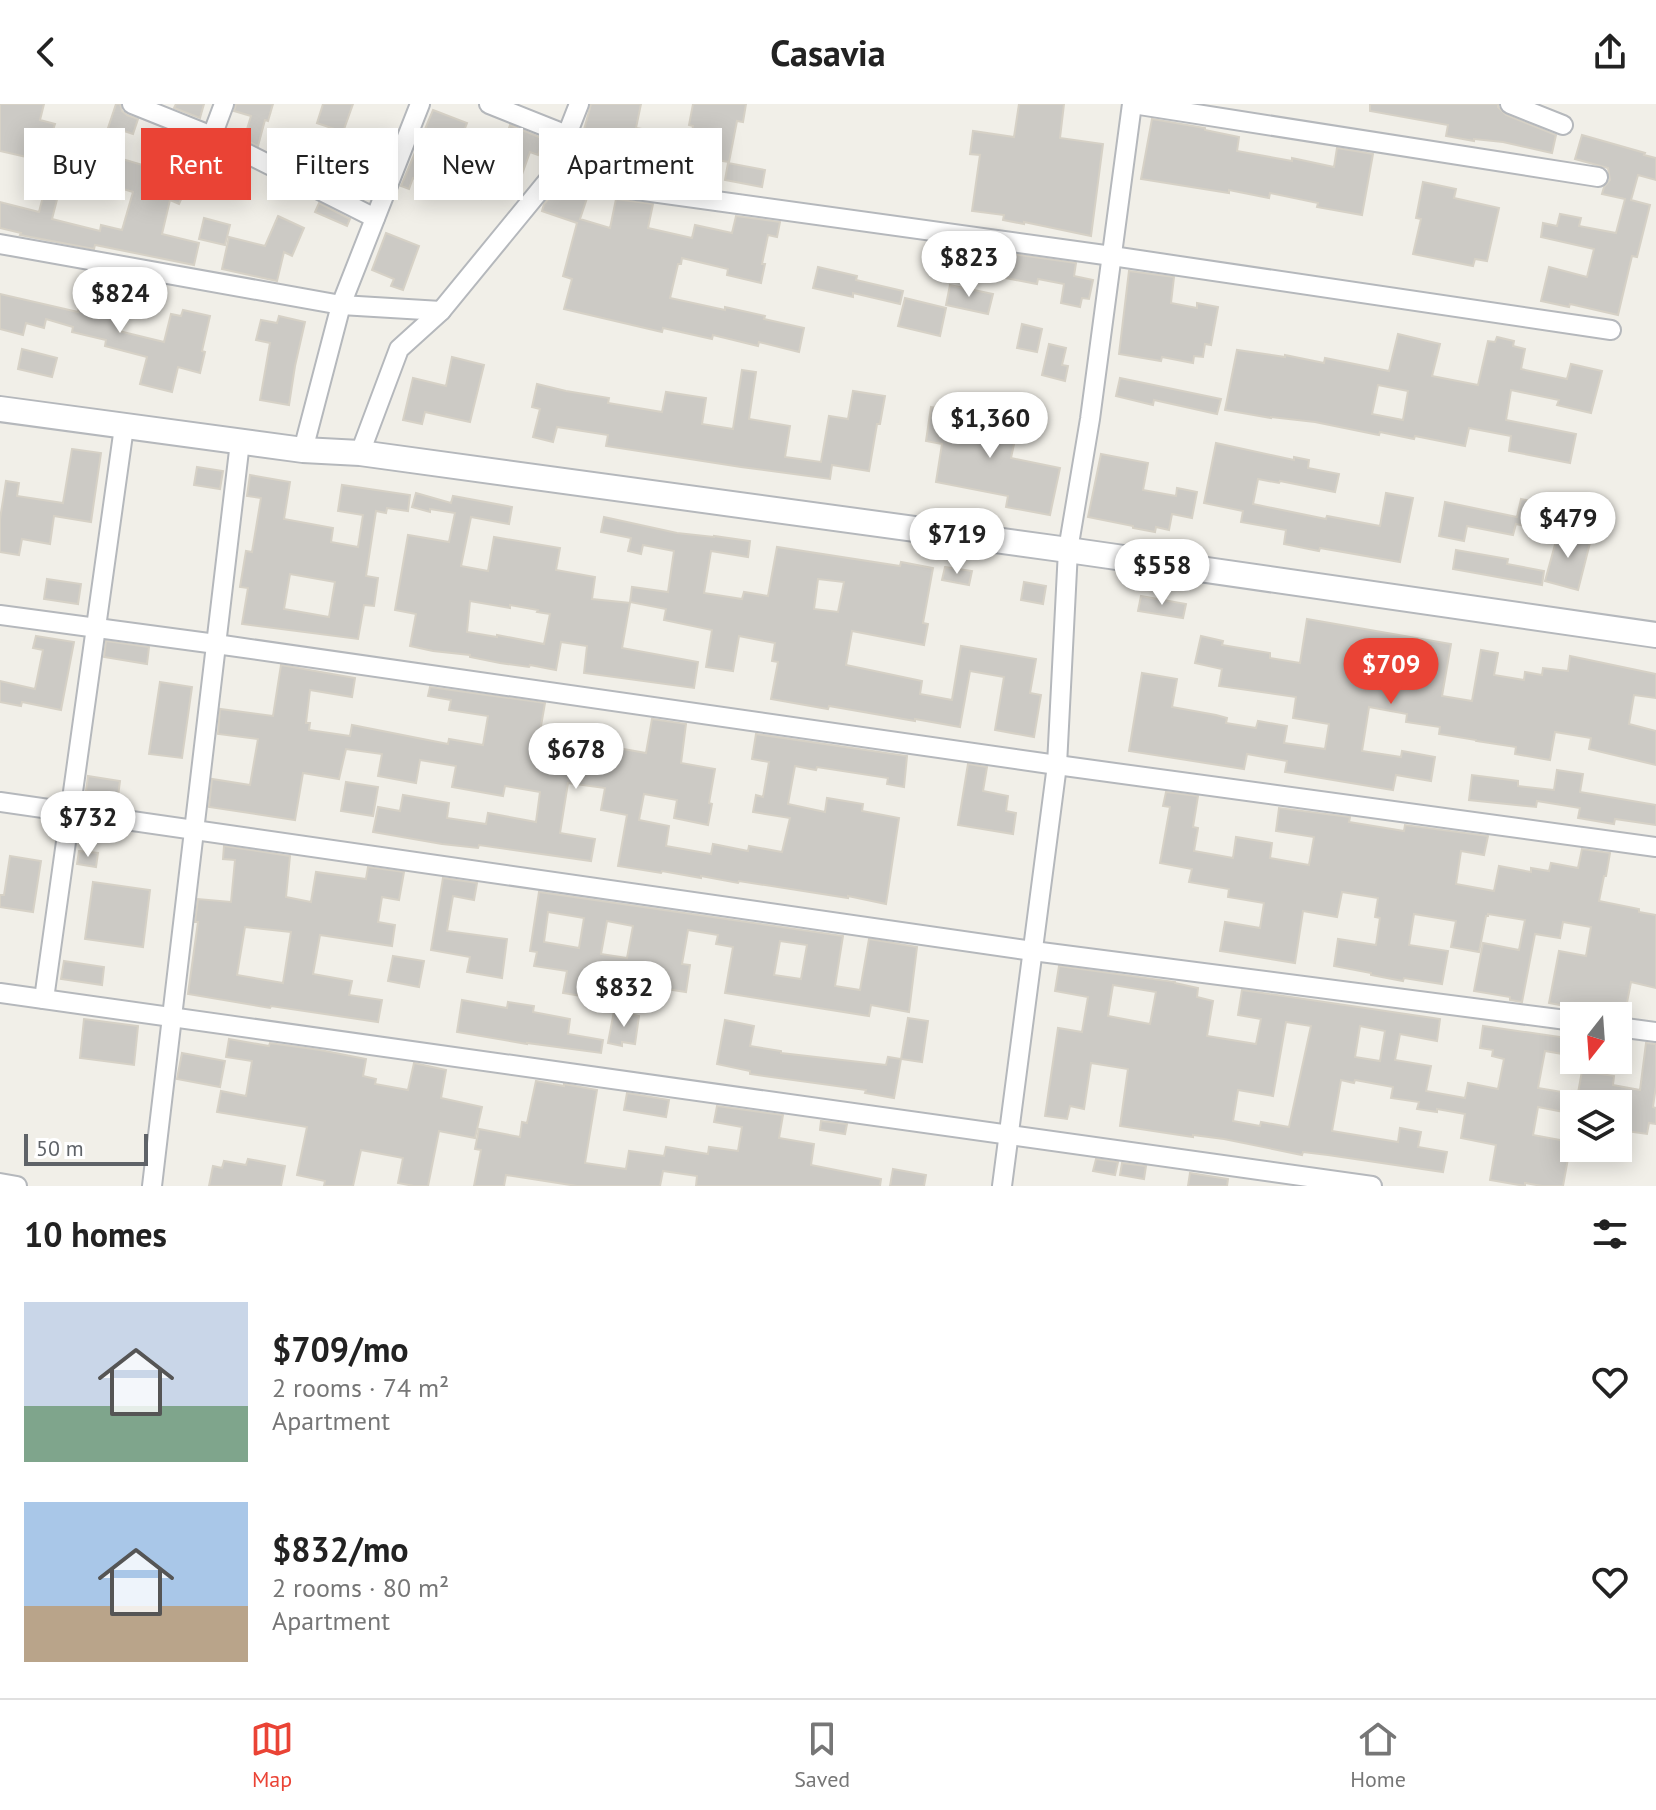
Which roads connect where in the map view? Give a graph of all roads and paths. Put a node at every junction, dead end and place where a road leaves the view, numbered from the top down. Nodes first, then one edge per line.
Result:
1 (132, 104) edge
2 (224, 104) edge
3 (420, 104) edge
4 (489, 104) edge
5 (579, 104) edge
6 (1133, 104) edge
7 (1510, 104) edge
8 (1563, 125) dead end
9 (192, 128) edge
10 (215, 128) edge
11 (549, 128) edge
12 (570, 128) edge
13 (251, 156) edge
14 (1598, 177) dead end
15 (539, 191) edge
16 (709, 200) edge
17 (375, 218) junction
18 (0, 244) edge
19 (1112, 256) junction
20 (341, 305) junction
21 (441, 311) junction
22 (1611, 330) dead end
23 (0, 409) edge
24 (124, 427) junction
25 (240, 442) junction
26 (303, 450) junction
27 (360, 453) junction
28 (1068, 550) junction
29 (0, 615) edge
30 (96, 628) junction
31 (1656, 635) edge
32 (216, 644) junction
33 (1057, 765) junction
34 (0, 802) edge
35 (70, 813) junction
36 (194, 831) junction
37 (1656, 847) edge
38 (1033, 951) junction
39 (0, 993) edge
40 (44, 999) junction
41 (172, 1017) junction
42 (1560, 1019) edge
43 (1632, 1029) edge
44 (1656, 1032) edge
45 (1009, 1135) junction
46 (0, 1183) edge
47 (17, 1186) edge
48 (152, 1186) edge
49 (1002, 1186) edge
50 (1372, 1186) edge

1 - 9 street
2 - 10 street
3 - 17 street
4 - 11 street
5 - 12 street
6 - 14 street
6 - 19 street
7 - 8 street
13 - 17 street
15 - 21 street
16 - 19 street
17 - 20 street
18 - 20 street
19 - 22 street
19 - 28 street
20 - 21 street
20 - 26 street
21 - 27 street
23 - 24 street
24 - 25 street
24 - 30 street
25 - 26 street
25 - 32 street
26 - 27 street
27 - 28 street
28 - 31 street
28 - 33 street
29 - 30 street
30 - 32 street
30 - 35 street
32 - 33 street
32 - 36 street
33 - 37 street
33 - 38 street
34 - 35 street
35 - 36 street
35 - 40 street
36 - 38 street
36 - 41 street
38 - 42 street
38 - 45 street
39 - 40 street
40 - 41 street
41 - 45 street
41 - 48 street
43 - 44 street
45 - 49 street
45 - 50 street
46 - 47 street

